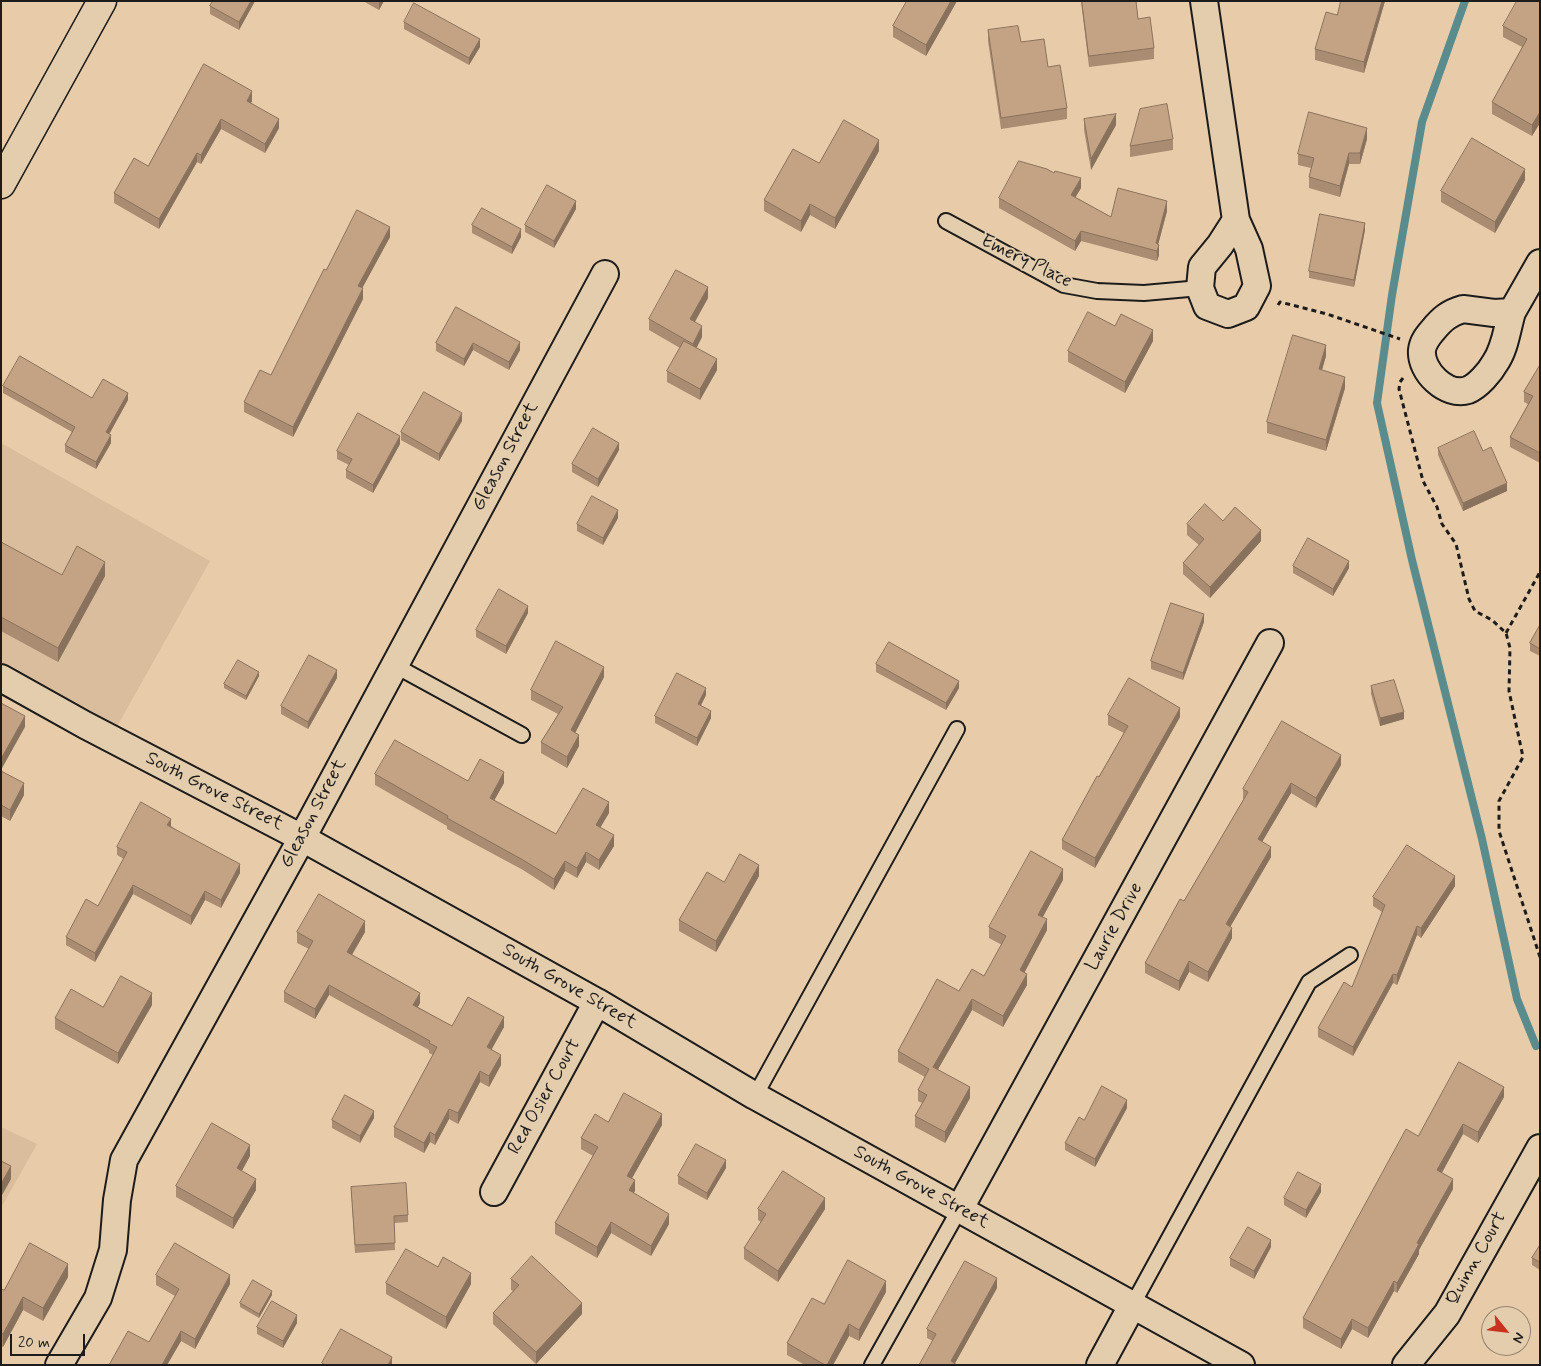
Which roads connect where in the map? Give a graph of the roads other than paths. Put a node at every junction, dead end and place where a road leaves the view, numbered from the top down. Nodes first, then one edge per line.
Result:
1 (102, 1) edge
2 (1204, 1) edge
3 (1, 184) edge
4 (1236, 220) junction
5 (946, 221) dead end
6 (1540, 263) edge
7 (605, 274) dead end
8 (1200, 288) junction
9 (1512, 312) dead end
10 (1270, 643) dead end
11 (394, 665) junction
12 (1, 678) edge
13 (957, 729) dead end
14 (522, 736) dead end
15 (302, 838) junction
16 (1350, 955) dead end
17 (597, 1002) junction
18 (755, 1096) junction
19 (1540, 1148) edge
20 (494, 1192) dead end
21 (959, 1210) junction
22 (1133, 1304) junction
23 (59, 1365) edge
24 (872, 1365) edge
25 (1100, 1365) edge
26 (1241, 1365) edge
27 (1406, 1365) edge

1 - 3 street
2 - 4 street
4 - 8 street
4 - 8 street
5 - 8 lane, Emery Place
6 - 9 street
7 - 11 street, Gleason Street
10 - 21 street, Laurie Drive
11 - 14 lane
11 - 15 street, Gleason Street
12 - 15 street, South Grove Street
13 - 18 lane
15 - 17 street, South Grove Street
15 - 23 street, Gleason Street
16 - 22 lane
17 - 18 street, South Grove Street
17 - 20 street, Red Osier Court
18 - 21 street, South Grove Street
19 - 27 street, Quinn Court
21 - 22 street, South Grove Street
21 - 24 lane
22 - 25 street
22 - 26 street, South Grove Street

